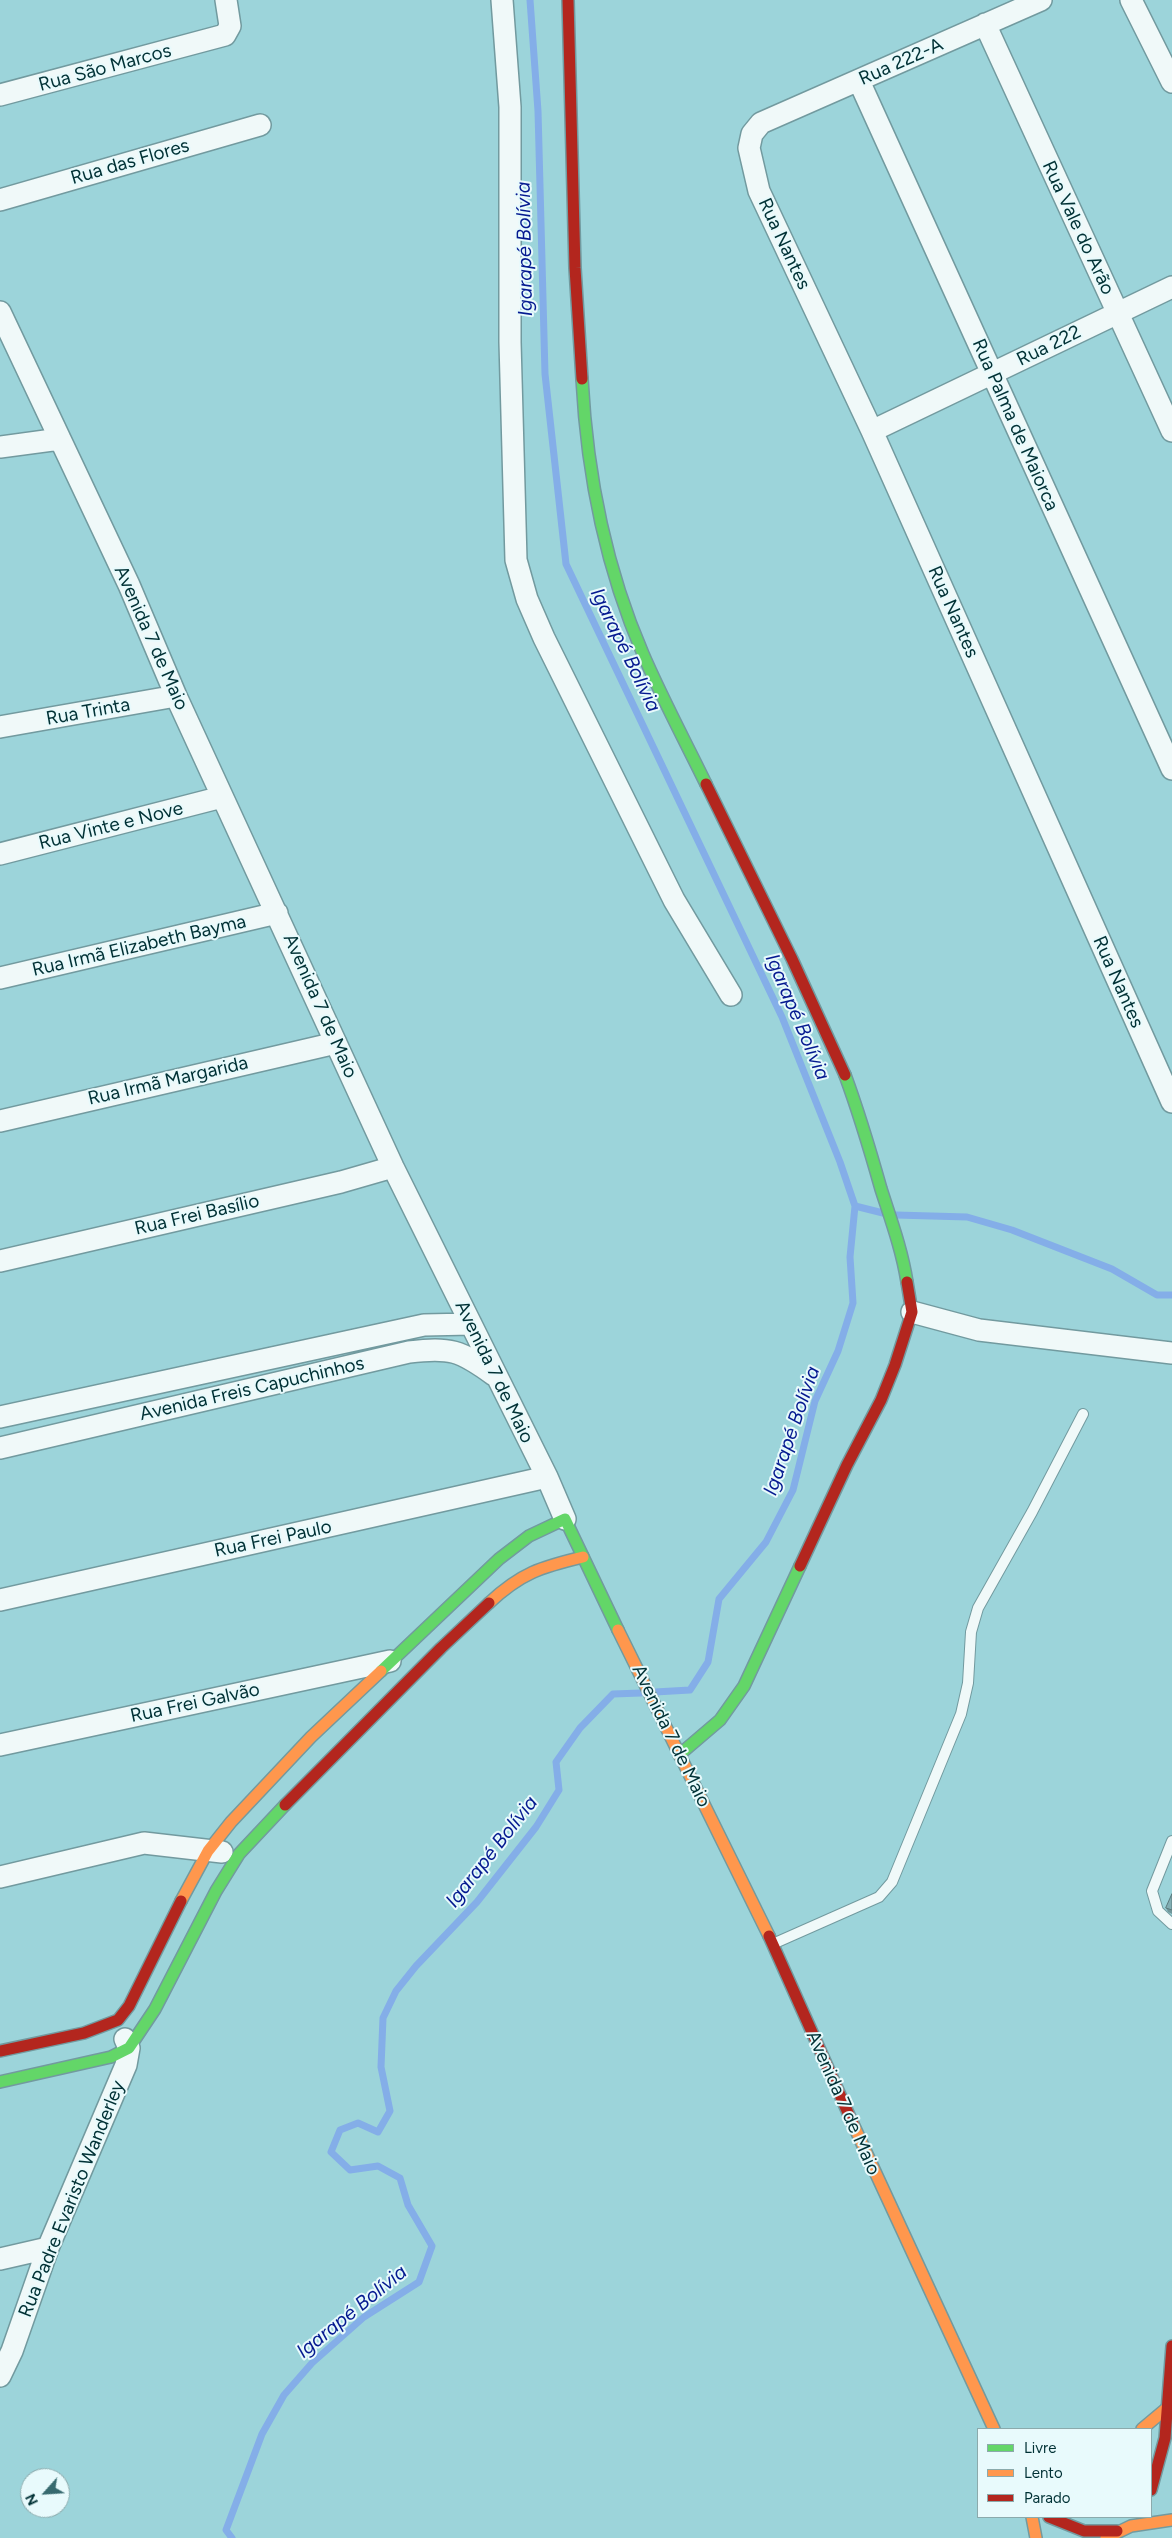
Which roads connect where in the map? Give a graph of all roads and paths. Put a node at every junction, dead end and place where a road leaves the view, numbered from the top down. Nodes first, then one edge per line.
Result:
1 (226, 0) edge
2 (502, 0) edge
3 (568, 0) edge
4 (1041, 0) edge
5 (1132, 0) edge
6 (985, 24) junction
7 (859, 81) junction
8 (1172, 82) edge
9 (0, 95) edge
10 (761, 123) joint
11 (260, 125) dead end
12 (0, 200) edge
13 (1172, 286) edge
14 (0, 312) edge
15 (1117, 313) junction
16 (992, 374) junction
17 (872, 431) junction
18 (1172, 431) edge
19 (60, 439) junction
20 (0, 447) edge
21 (176, 696) junction
22 (0, 727) edge
23 (1172, 769) edge
24 (222, 797) junction
25 (0, 854) edge
26 (278, 913) junction
27 (0, 978) edge
28 (731, 994) dead end
29 (336, 1043) junction
30 (1172, 1102) edge
31 (0, 1120) edge
32 (393, 1167) junction
33 (0, 1261) edge
34 (912, 1312) junction
35 (471, 1324) junction
36 (1172, 1353) edge
37 (498, 1379) junction
38 (1083, 1414) dead end
39 (0, 1416) edge
40 (0, 1448) edge
41 (546, 1477) junction
42 (565, 1519) junction
43 (583, 1557) junction
44 (0, 1600) edge
45 (390, 1661) junction
46 (0, 1745) edge
47 (679, 1755) junction
48 (1172, 1841) edge
49 (208, 1851) junction
50 (239, 1854) junction
51 (0, 1877) edge
52 (1172, 1924) edge
53 (774, 1944) junction
54 (118, 2020) junction
55 (129, 2048) junction
56 (0, 2051) edge
57 (0, 2082) edge
58 (48, 2248) junction
59 (0, 2259) edge
60 (1172, 2346) edge
61 (0, 2376) edge
62 (1168, 2408) junction
63 (994, 2428) edge
64 (1143, 2428) edge
65 (1152, 2488) edge
66 (1032, 2518) edge
67 (1051, 2518) edge
68 (1172, 2520) edge
69 (1134, 2521) edge
70 (1118, 2531) junction
71 (1036, 2538) edge
72 (1106, 2538) edge

1 - 9 street, Rua São Marcos
2 - 28 street
3 - 34 street
4 - 6 street, Rua 222-A
5 - 8 street
6 - 7 street, Rua 222-A
6 - 15 street, Rua Vale do Arão
7 - 10 street, Rua 222-A
7 - 16 street, Rua Palma de Maiorca
10 - 17 street, Rua Nantes
11 - 12 street, Rua das Flores
13 - 15 street, Rua 222
14 - 19 street, Avenida 7 de Maio
15 - 16 street, Rua 222
15 - 18 street, Rua Vale do Arão
16 - 17 street, Rua 222
16 - 23 street, Rua Palma de Maiorca
17 - 30 street, Rua Nantes
19 - 20 street
19 - 21 street, Avenida 7 de Maio
21 - 22 street, Rua Trinta
21 - 24 street, Avenida 7 de Maio
24 - 25 street, Rua Vinte e Nove
24 - 26 street, Avenida 7 de Maio
26 - 27 street, Rua Irmã Elizabeth Bayma
26 - 29 street, Avenida 7 de Maio
29 - 31 street, Rua Irmã Margarida
29 - 32 street, Avenida 7 de Maio
32 - 33 street, Rua Frei Basílio
32 - 35 street, Avenida 7 de Maio
34 - 36 street
34 - 47 street
35 - 37 street, Avenida 7 de Maio
35 - 39 street, Avenida Freis Capuchinhos
37 - 40 street, Avenida Freis Capuchinhos
37 - 41 street, Avenida 7 de Maio
38 - 53 lane
41 - 42 street, Avenida 7 de Maio
41 - 44 street, Rua Frei Paulo
42 - 43 street, Avenida 7 de Maio
42 - 45 street
43 - 47 street, Avenida 7 de Maio
43 - 50 street
45 - 46 street, Rua Frei Galvão
45 - 49 street
47 - 53 street, Avenida 7 de Maio
48 - 52 lane
49 - 50 street
49 - 51 street
49 - 54 street
50 - 55 street
53 - 63 street, Avenida 7 de Maio
54 - 55 street
54 - 56 street
55 - 57 street
55 - 58 street, Rua Padre Evaristo Wanderley
58 - 59 street
58 - 61 street, Rua Padre Evaristo Wanderley
60 - 62 street
62 - 64 street
62 - 65 street
66 - 71 street
67 - 70 street
68 - 69 street
69 - 70 street
70 - 72 street

